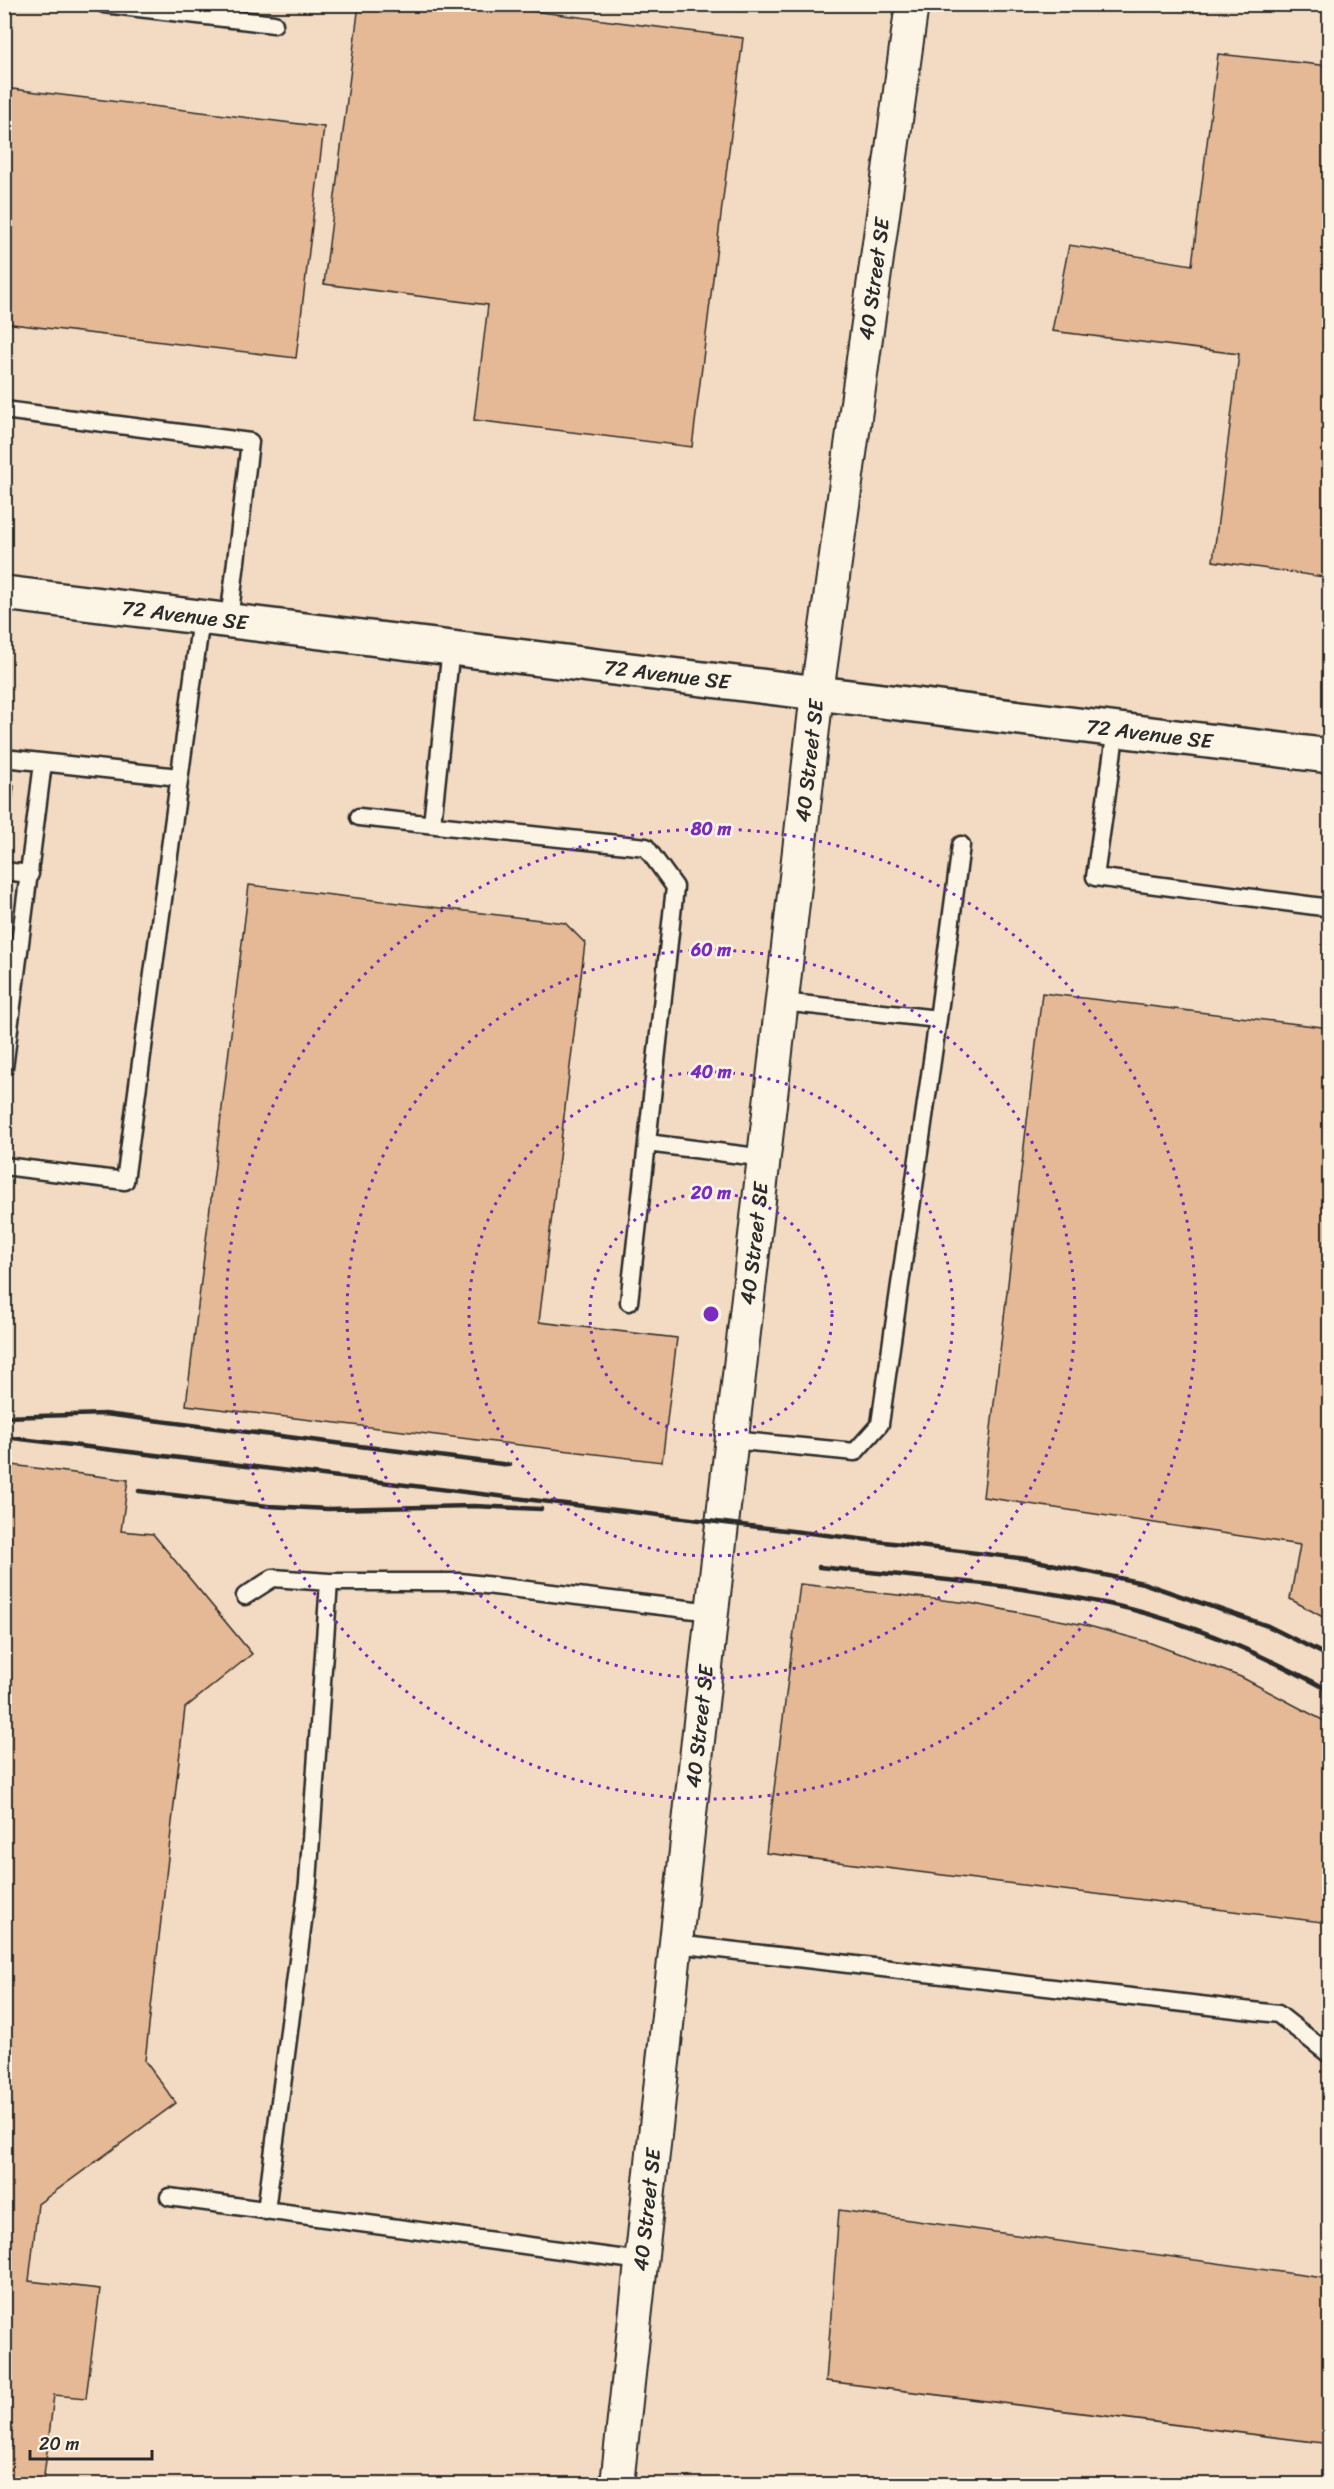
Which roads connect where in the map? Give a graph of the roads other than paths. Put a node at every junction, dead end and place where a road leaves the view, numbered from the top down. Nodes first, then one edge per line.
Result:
1 (104, 4) edge
2 (912, 4) edge
3 (274, 24) dead end
4 (4, 410) edge
5 (4, 593) edge
6 (215, 620) junction
7 (452, 648) junction
8 (817, 693) junction
9 (1116, 729) junction
10 (1329, 756) edge
11 (4, 758) edge
12 (43, 763) junction
13 (179, 777) junction
14 (359, 817) dead end
15 (432, 824) junction
16 (961, 845) dead end
17 (4, 871) edge
18 (30, 874) junction
19 (1329, 908) edge
20 (782, 1002) junction
21 (938, 1019) junction
22 (4, 1068) edge
23 (647, 1143) junction
24 (765, 1158) junction
25 (4, 1166) edge
26 (629, 1302) dead end
27 (731, 1440) junction
28 (329, 1582) junction
29 (245, 1596) dead end
30 (712, 1612) junction
31 (676, 1944) junction
32 (1329, 2055) edge
33 (169, 2197) dead end
34 (266, 2211) junction
35 (641, 2261) junction
36 (617, 2484) edge

1 - 3 lane
2 - 8 street, 40 Street SE
4 - 6 lane
5 - 6 street, 72 Avenue SE
6 - 7 street, 72 Avenue SE
6 - 13 lane
7 - 8 street, 72 Avenue SE
7 - 15 lane
8 - 9 street, 72 Avenue SE
8 - 20 street, 40 Street SE
9 - 10 street, 72 Avenue SE
9 - 19 lane
11 - 12 lane
12 - 13 lane
12 - 18 lane
13 - 25 lane
14 - 15 lane
15 - 23 lane
16 - 21 lane
17 - 18 lane
18 - 22 lane
20 - 21 lane
20 - 24 street, 40 Street SE
21 - 27 lane
23 - 24 lane
23 - 26 lane
24 - 27 street, 40 Street SE
27 - 30 street, 40 Street SE
28 - 29 lane
28 - 30 lane
28 - 34 lane
30 - 31 street, 40 Street SE
31 - 32 lane
31 - 35 street, 40 Street SE
33 - 34 lane
34 - 35 lane
35 - 36 street, 40 Street SE

